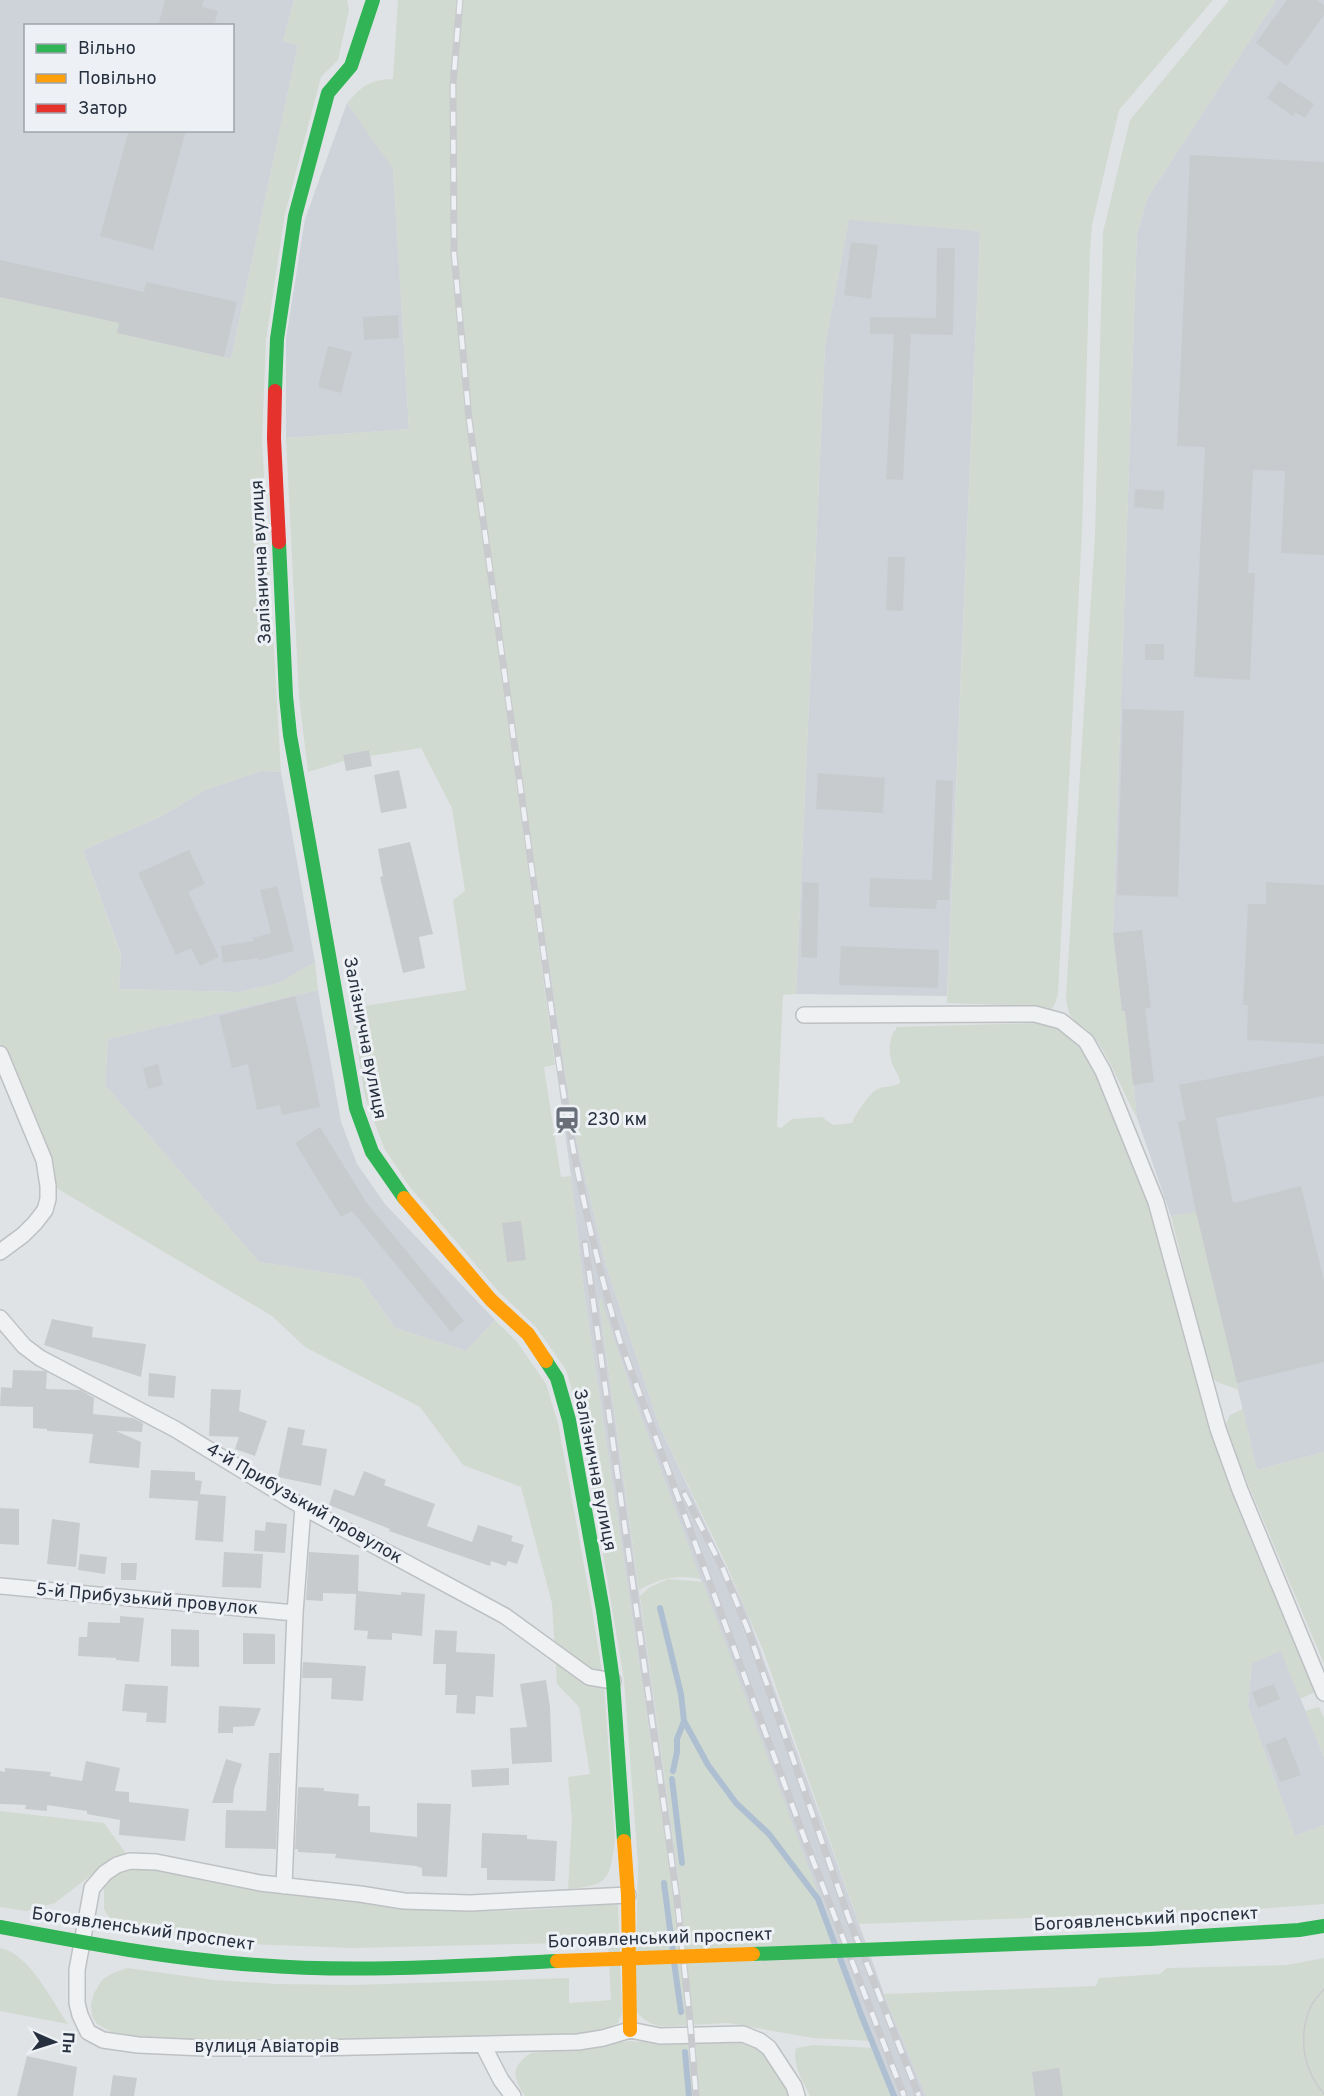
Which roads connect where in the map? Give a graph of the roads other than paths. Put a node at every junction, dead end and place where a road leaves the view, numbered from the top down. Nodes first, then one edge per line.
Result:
1 (373, 0) edge
2 (804, 1015) dead end
3 (0, 1054) edge
4 (0, 1252) edge
5 (0, 1318) edge
6 (303, 1507) junction
7 (0, 1586) edge
8 (295, 1613) junction
9 (614, 1681) junction
10 (1324, 1693) edge
11 (284, 1886) junction
12 (628, 1895) junction
13 (1324, 1926) edge
14 (0, 1927) edge
15 (81, 1941) junction
16 (630, 2030) junction
17 (483, 2045) junction
18 (513, 2096) edge
19 (797, 2096) edge

1 - 9 street, Залізнична вулиця
2 - 10 street
3 - 4 street
5 - 6 street, 4-й Прибузький провулок
6 - 8 street
6 - 9 street, 4-й Прибузький провулок
7 - 8 street, 5-й Прибузький провулок
8 - 11 street
9 - 12 street, Залізнична вулиця
11 - 12 street, вулиця Авіаторів
11 - 15 street, вулиця Авіаторів
12 - 16 street, Залізнична вулиця
13 - 15 street, Богоявленський проспект, bridge
14 - 15 street, Богоявленський проспект
15 - 17 street, вулиця Авіаторів
16 - 17 street, вулиця Авіаторів
16 - 19 street
17 - 18 street

